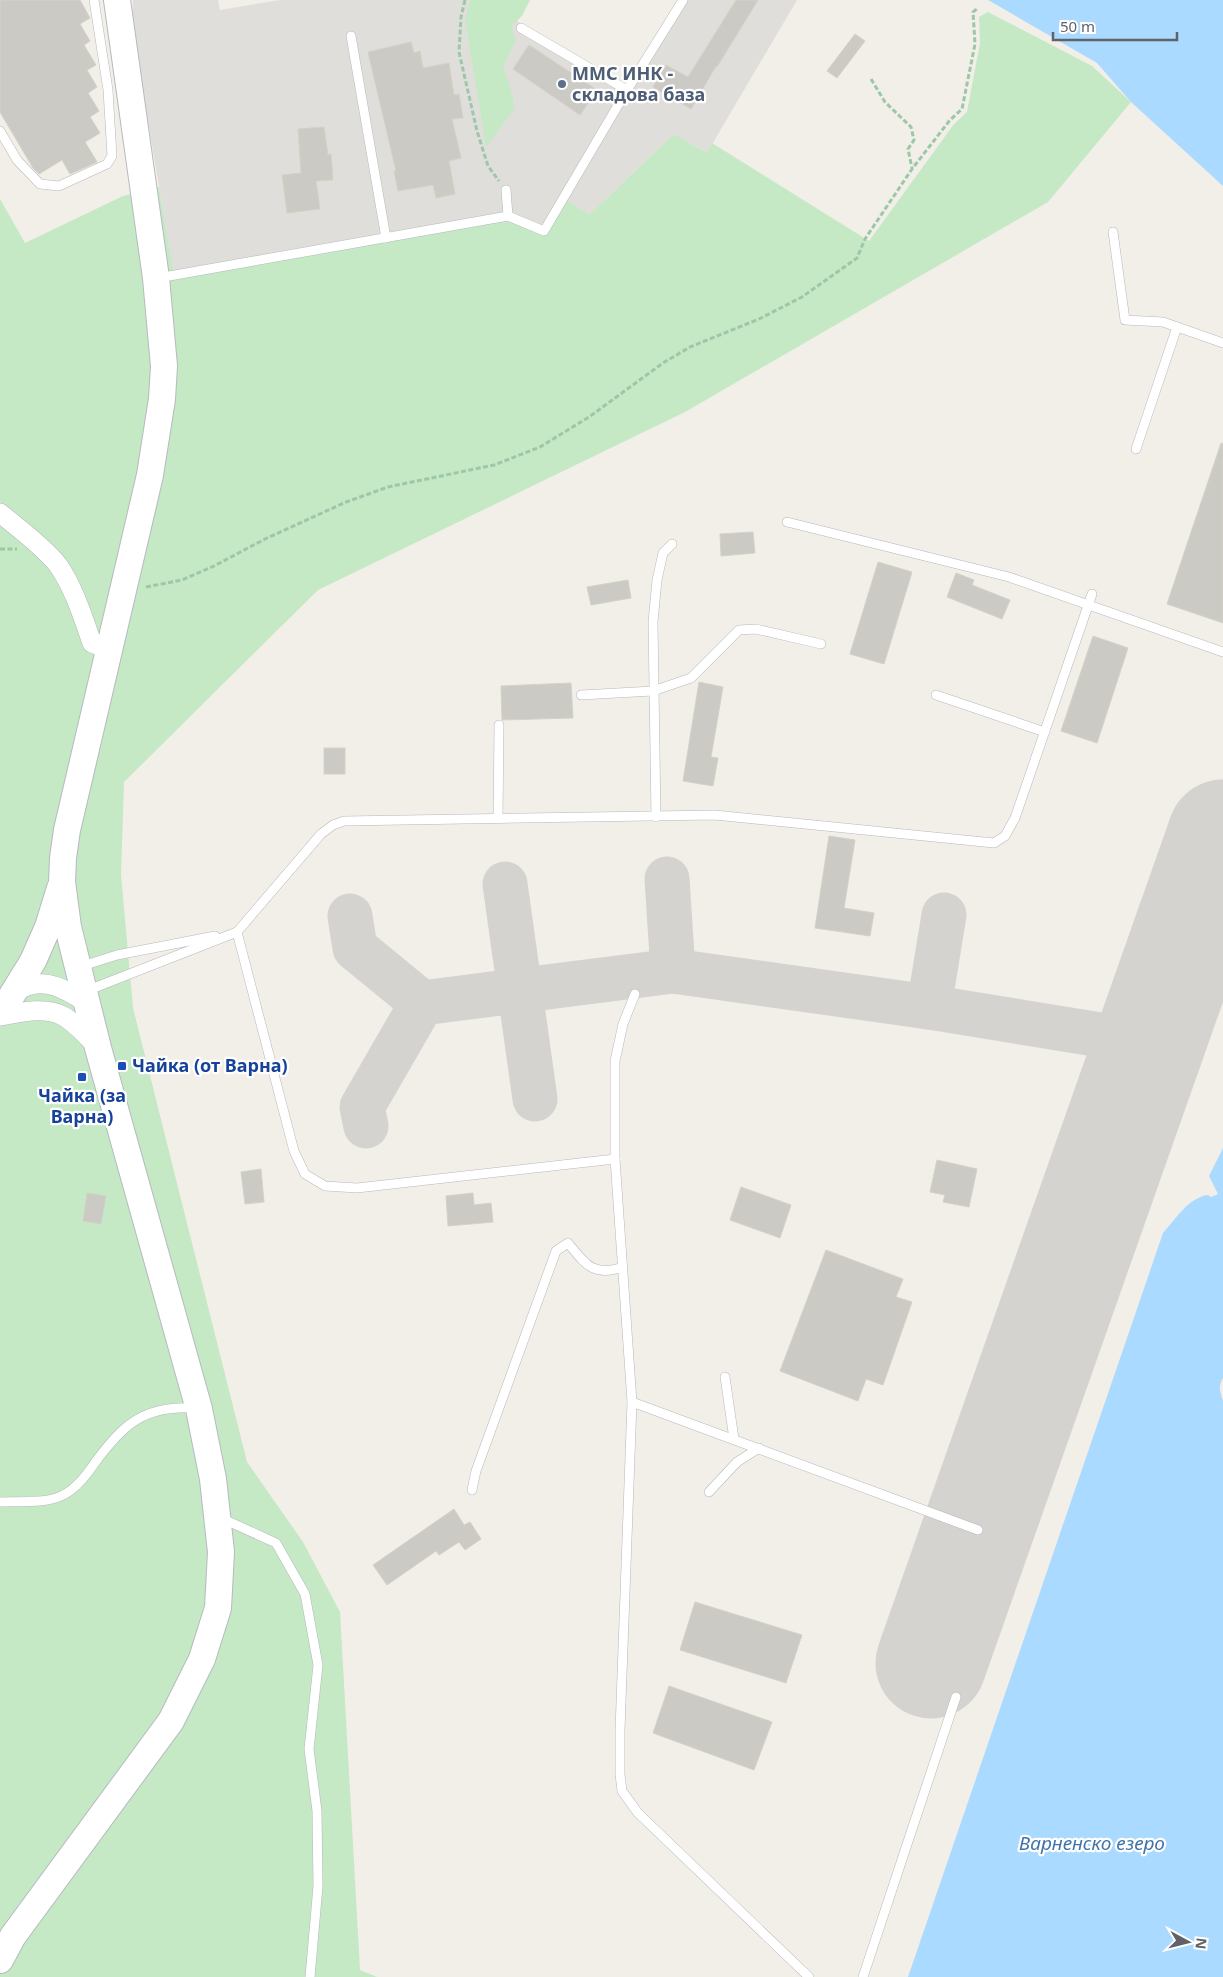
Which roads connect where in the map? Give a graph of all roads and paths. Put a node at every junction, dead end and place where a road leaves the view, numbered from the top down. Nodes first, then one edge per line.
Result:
1 (94, 0) edge
2 (117, 0) edge
3 (465, 0) edge
4 (683, 0) edge
5 (978, 8) dead end
6 (521, 28) dead end
7 (351, 36) dead end
8 (871, 79) dead end
9 (626, 90) junction
10 (0, 130) edge
11 (912, 169) junction
12 (506, 190) joint
13 (508, 216) junction
14 (1113, 232) dead end
15 (386, 238) junction
16 (156, 278) junction
17 (1178, 327) junction
18 (1223, 343) edge
19 (1136, 449) dead end
20 (0, 513) edge
21 (787, 522) dead end
22 (672, 544) dead end
23 (123, 586) junction
24 (1092, 594) dead end
25 (1088, 606) junction
26 (821, 644) dead end
27 (108, 649) junction
28 (1223, 652) edge
29 (653, 690) junction
30 (581, 695) dead end
31 (936, 695) dead end
32 (499, 725) dead end
33 (1045, 732) junction
34 (656, 817) junction
35 (498, 819) junction
36 (62, 882) junction
37 (237, 932) junction
38 (79, 988) junction
39 (635, 994) dead end
40 (4, 1005) edge
41 (44, 1012) junction
42 (98, 1048) junction
43 (615, 1159) junction
44 (622, 1267) junction
45 (725, 1377) dead end
46 (632, 1402) junction
47 (199, 1408) junction
48 (734, 1439) junction
49 (758, 1448) junction
50 (472, 1490) dead end
51 (710, 1492) dead end
52 (0, 1502) edge
53 (218, 1517) junction
54 (978, 1530) dead end
55 (956, 1697) dead end
56 (0, 1960) edge
57 (310, 1977) edge
58 (809, 1977) edge
59 (864, 1977) edge

1 - 10 lane
2 - 16 street
3 - 12 path
4 - 9 lane
5 - 11 path
6 - 9 lane
7 - 15 lane
8 - 11 path
9 - 13 lane
11 - 23 path
12 - 13 lane
13 - 15 lane
14 - 17 lane
15 - 16 lane
16 - 23 street
17 - 18 lane
17 - 19 lane
20 - 27 street
21 - 25 lane
22 - 29 lane
23 - 27 street
24 - 25 lane
25 - 28 lane
25 - 33 lane
26 - 29 lane
27 - 36 street
29 - 30 lane
29 - 34 lane
31 - 33 lane
32 - 35 lane
33 - 34 lane
34 - 35 lane
35 - 37 lane
36 - 38 street
36 - 40 street
37 - 38 lane
37 - 38 lane
37 - 43 lane
38 - 40 street
38 - 41 street
38 - 42 street
39 - 43 lane
40 - 41 street
41 - 42 street
42 - 47 street
43 - 44 lane
44 - 46 lane
44 - 50 lane
45 - 48 lane
46 - 48 lane
46 - 58 lane
47 - 52 lane
47 - 53 street
48 - 49 lane
49 - 51 lane
49 - 54 lane
53 - 56 street
53 - 57 lane
55 - 59 lane

